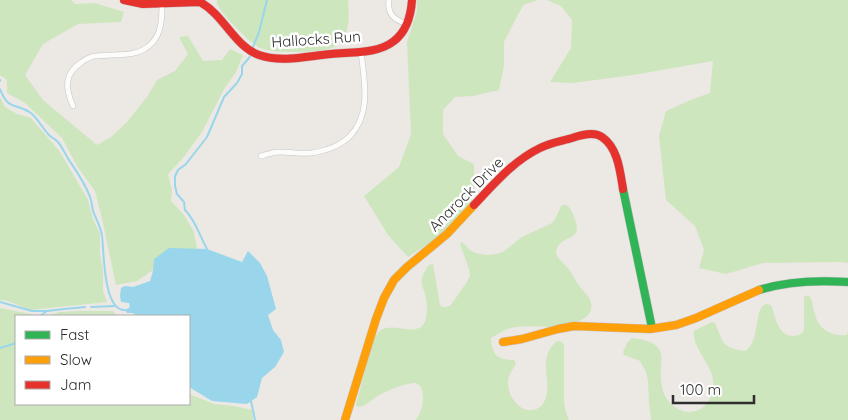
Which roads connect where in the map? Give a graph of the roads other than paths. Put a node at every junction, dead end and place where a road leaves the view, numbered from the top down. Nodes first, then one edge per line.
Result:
1 (124, 0) edge
2 (390, 0) edge
3 (412, 0) edge
4 (162, 3) junction
5 (407, 24) junction
6 (361, 51) junction
7 (73, 106) dead end
8 (262, 156) dead end
9 (848, 282) edge
10 (652, 328) junction
11 (503, 342) dead end
12 (345, 420) edge

1 - 4 street, Hallocks Run
2 - 5 street
3 - 5 street, Hallocks Run
4 - 6 street, Hallocks Run
4 - 7 street
5 - 6 street, Hallocks Run
6 - 8 street
9 - 10 street
10 - 11 street
10 - 12 street, Anarock Drive

